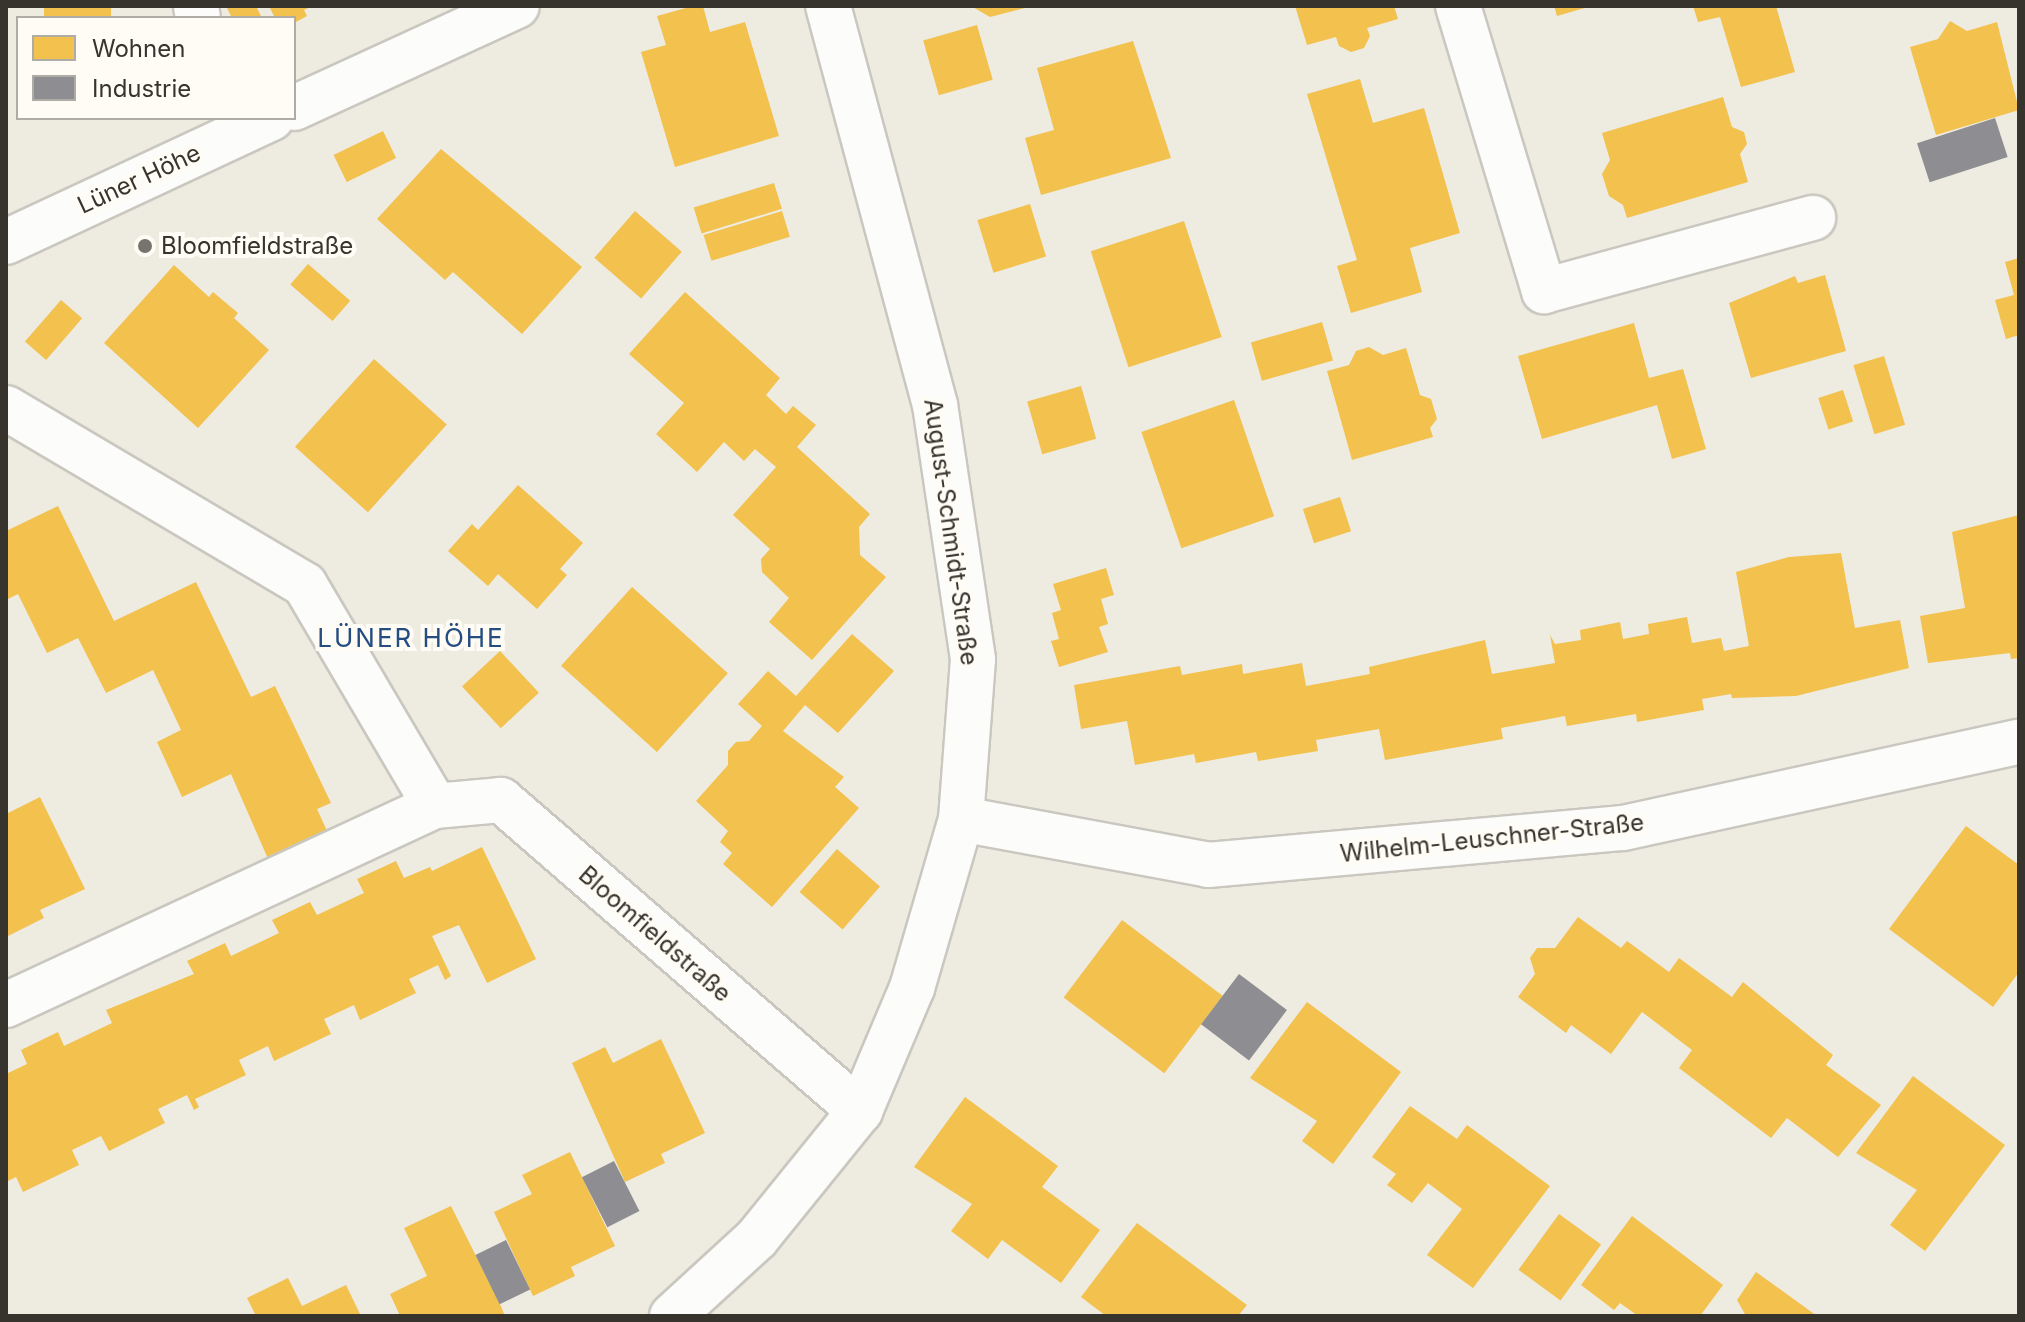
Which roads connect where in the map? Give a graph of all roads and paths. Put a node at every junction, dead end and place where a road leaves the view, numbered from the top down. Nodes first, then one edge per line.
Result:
1 (517, 6) edge
2 (828, 6) edge
3 (1458, 6) edge
4 (296, 107) edge
5 (263, 120) edge
6 (225, 128) edge
7 (1813, 218) dead end
8 (6, 242) edge
9 (6, 408) edge
10 (2019, 742) edge
11 (435, 806) junction
12 (961, 819) junction
13 (6, 1005) edge
14 (860, 1111) junction
15 (672, 1316) edge

1 - 4 street
2 - 12 street, August-Schmidt-Straße
3 - 7 street
5 - 6 street, Lüner Höhe
6 - 8 street, Lüner Höhe
9 - 11 street
10 - 12 street, Wilhelm-Leuschner-Straße
11 - 13 street, Bloomfieldstraße
11 - 14 street, Bloomfieldstraße
12 - 14 street, August-Schmidt-Straße
14 - 15 street, August-Schmidt-Straße

